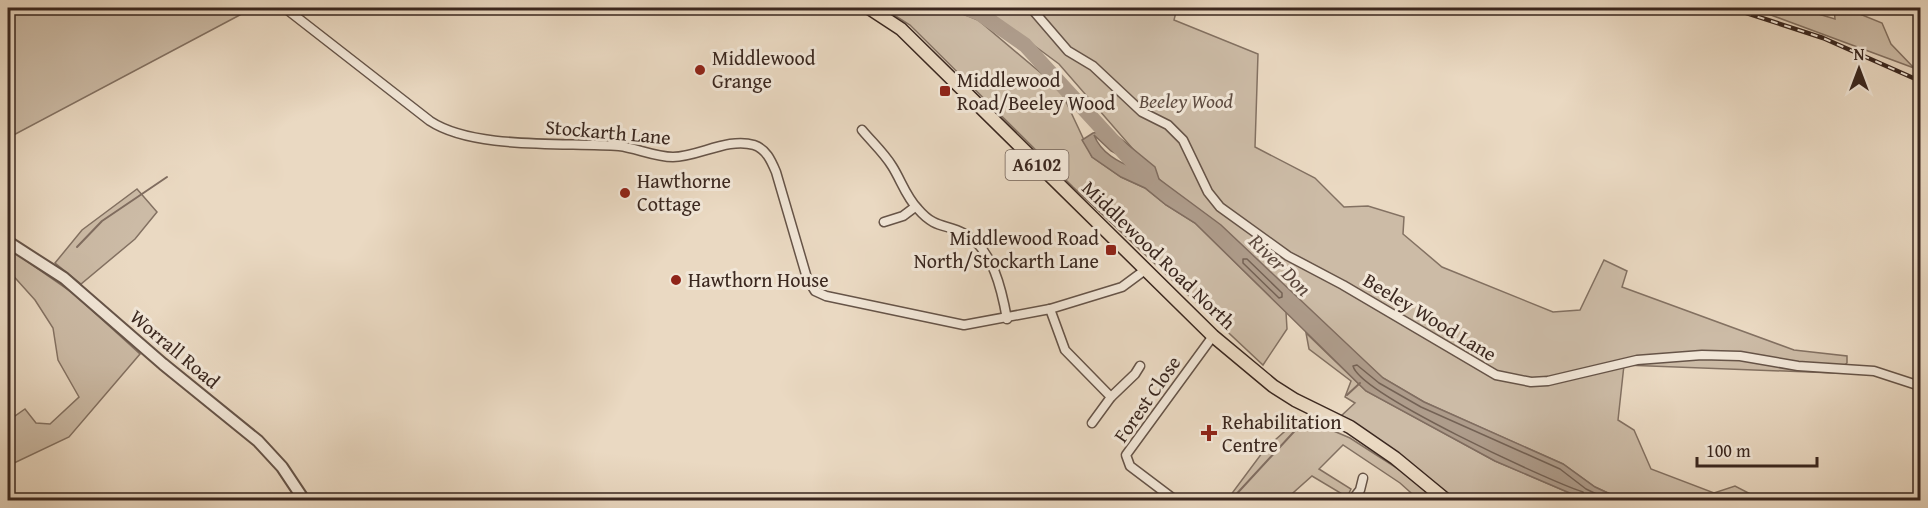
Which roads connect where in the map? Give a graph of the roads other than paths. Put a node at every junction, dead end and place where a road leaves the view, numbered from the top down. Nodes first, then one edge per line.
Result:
1 (285, 8) edge
2 (869, 8) edge
3 (1031, 8) edge
4 (862, 130) dead end
5 (915, 207) junction
6 (884, 222) dead end
7 (8, 242) edge
8 (1145, 270) junction
9 (1050, 309) junction
10 (1007, 319) junction
11 (1213, 336) junction
12 (1140, 366) dead end
13 (1920, 386) edge
14 (1111, 397) junction
15 (1092, 423) dead end
16 (1363, 478) dead end
17 (304, 501) edge
18 (1175, 501) edge
19 (1352, 501) edge
20 (1446, 501) edge

1 - 10 street, Stockarth Lane
2 - 8 main road, Middlewood Road North / A6102
3 - 13 street, Beeley Wood Lane
4 - 5 street
5 - 6 street
5 - 10 street
7 - 17 street, Worrall Road
8 - 9 street, Stockarth Lane
8 - 11 main road, Middlewood Road North / A6102
9 - 10 street, Stockarth Lane
9 - 14 street
11 - 18 street, Forest Close
11 - 20 main road, Middlewood Road North / A6102
12 - 14 street
14 - 15 street
16 - 19 street

